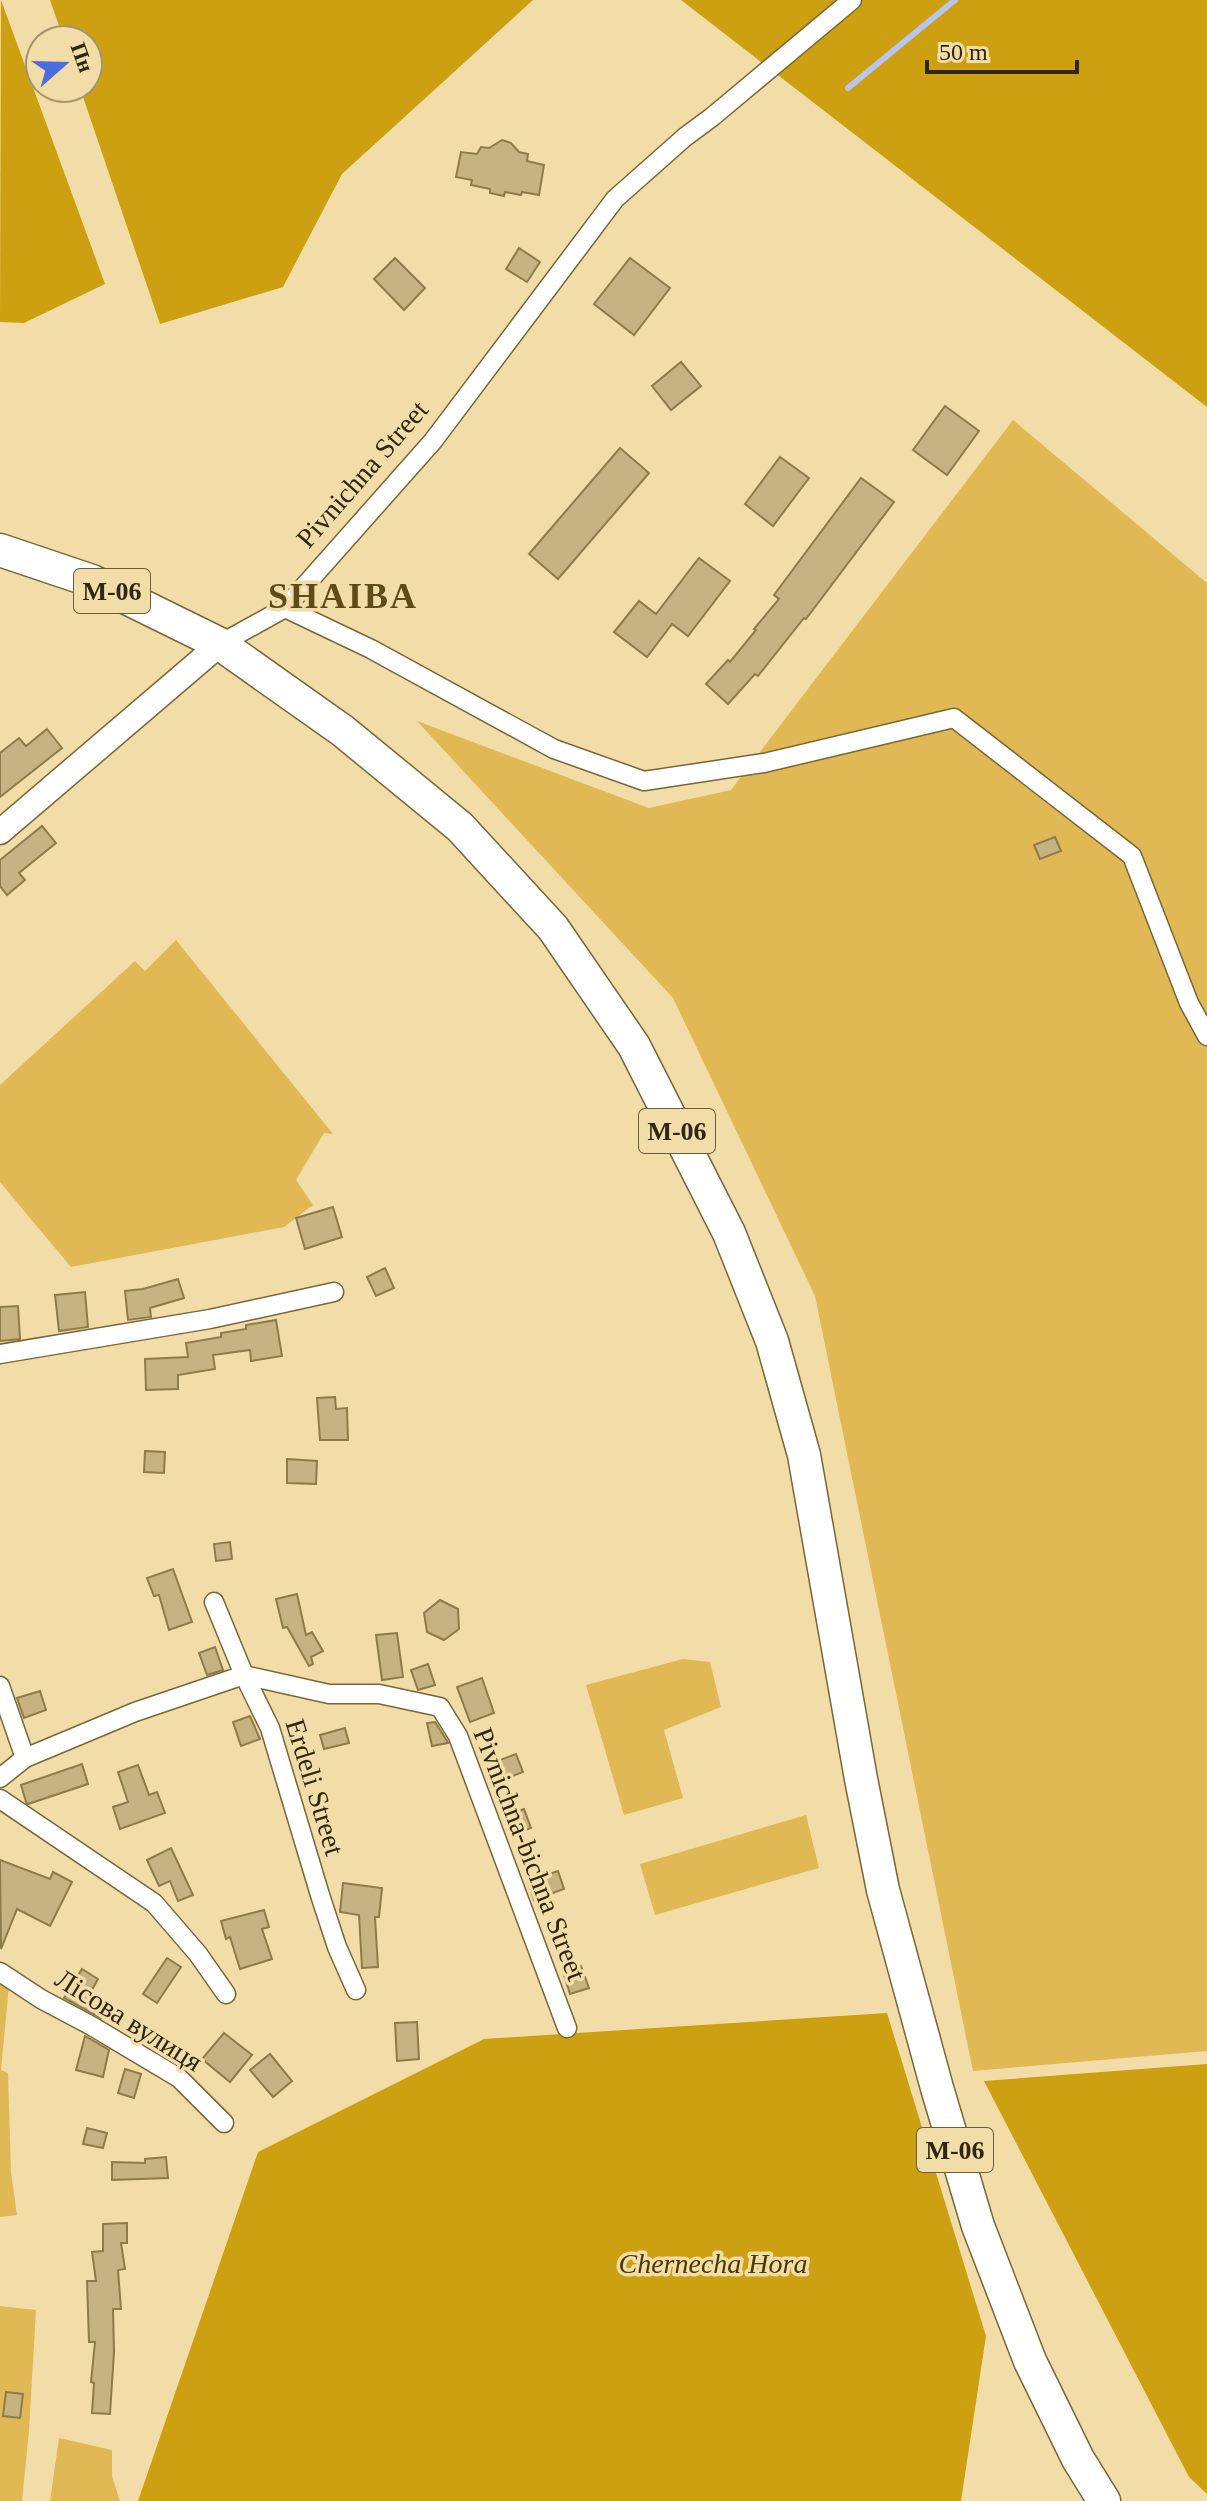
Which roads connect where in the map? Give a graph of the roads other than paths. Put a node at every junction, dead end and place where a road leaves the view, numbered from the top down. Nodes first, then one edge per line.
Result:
1 (852, 0) edge
2 (0, 550) edge
3 (285, 608) junction
4 (220, 644) junction
5 (0, 832) edge
6 (1207, 1036) edge
7 (334, 1292) dead end
8 (0, 1354) edge
9 (214, 1602) dead end
10 (244, 1675) junction
11 (0, 1686) edge
12 (25, 1758) junction
13 (0, 1778) edge
14 (0, 1799) edge
15 (0, 1972) edge
16 (356, 1990) dead end
17 (226, 1994) dead end
18 (567, 2028) dead end
19 (224, 2123) dead end
20 (1104, 2501) edge

1 - 3 street, Pivnichna Street
2 - 4 highway, М-06
3 - 4 street, Pivnichna Street
3 - 6 street
4 - 5 street, Pivnichna Street
4 - 20 highway, М-06
7 - 8 street
9 - 10 street, Erdeli Street
10 - 12 street
10 - 16 street, Erdeli Street
10 - 18 street, Pivnichna-bichna Street
11 - 12 street
12 - 13 street
14 - 17 street
15 - 19 street, Лісова вулиця

